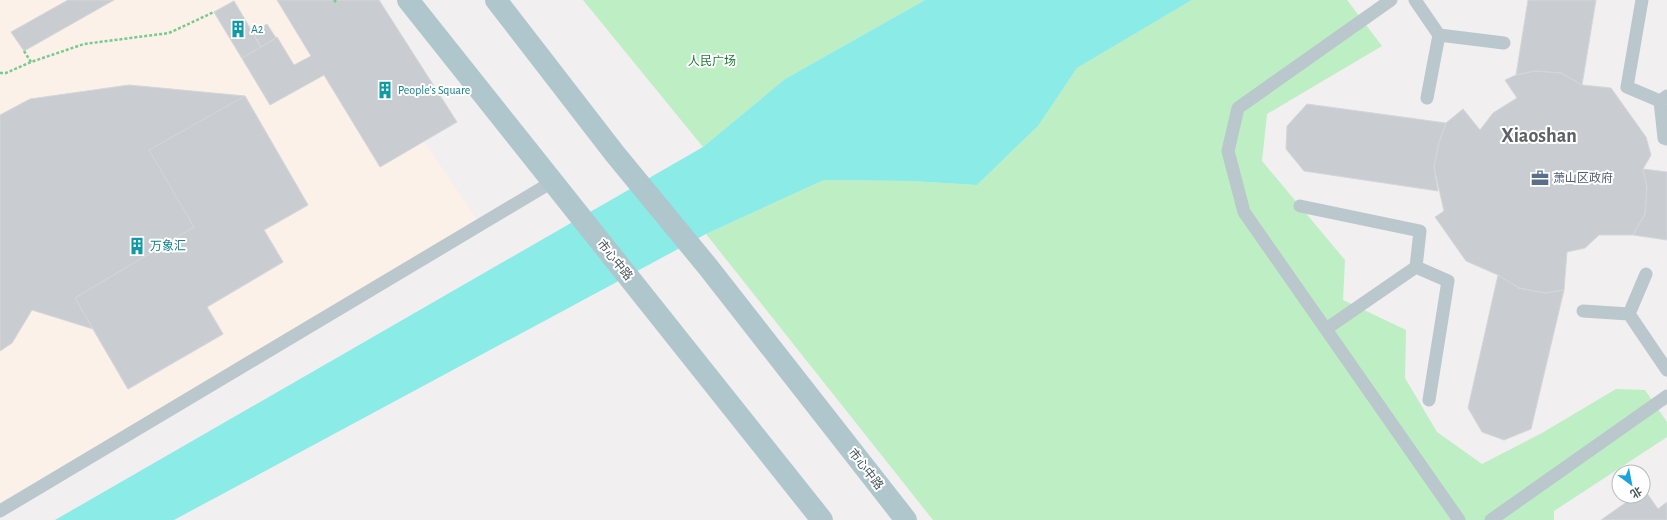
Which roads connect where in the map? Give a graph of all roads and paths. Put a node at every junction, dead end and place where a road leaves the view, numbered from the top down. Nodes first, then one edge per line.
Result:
1 (408, 0) edge
2 (496, 0) edge
3 (1392, 0) edge
4 (1415, 0) edge
5 (1642, 0) edge
6 (214, 12) dead end
7 (1439, 35) junction
8 (1504, 43) dead end
9 (24, 51) dead end
10 (31, 62) junction
11 (0, 74) edge
12 (1427, 98) dead end
13 (1664, 98) edge
14 (1667, 139) edge
15 (556, 187) junction
16 (1300, 206) dead end
17 (1416, 267) junction
18 (1646, 274) dead end
19 (1583, 311) dead end
20 (1629, 314) junction
21 (1326, 329) junction
22 (1667, 370) edge
23 (1667, 396) edge
24 (1429, 400) dead end
25 (0, 511) edge
26 (822, 520) edge
27 (906, 520) edge
28 (1459, 520) edge
29 (1491, 520) edge

1 - 15 main road, 市心中路
2 - 27 main road, 市心中路
3 - 21 lane
4 - 7 lane
5 - 13 lane
6 - 10 path
7 - 8 lane
7 - 12 lane
9 - 10 path
10 - 11 path
13 - 14 lane
15 - 25 lane
15 - 26 main road, 市心中路
16 - 17 lane
17 - 21 lane
17 - 24 lane
18 - 20 lane
19 - 20 lane
20 - 22 lane
21 - 28 lane
23 - 29 lane

